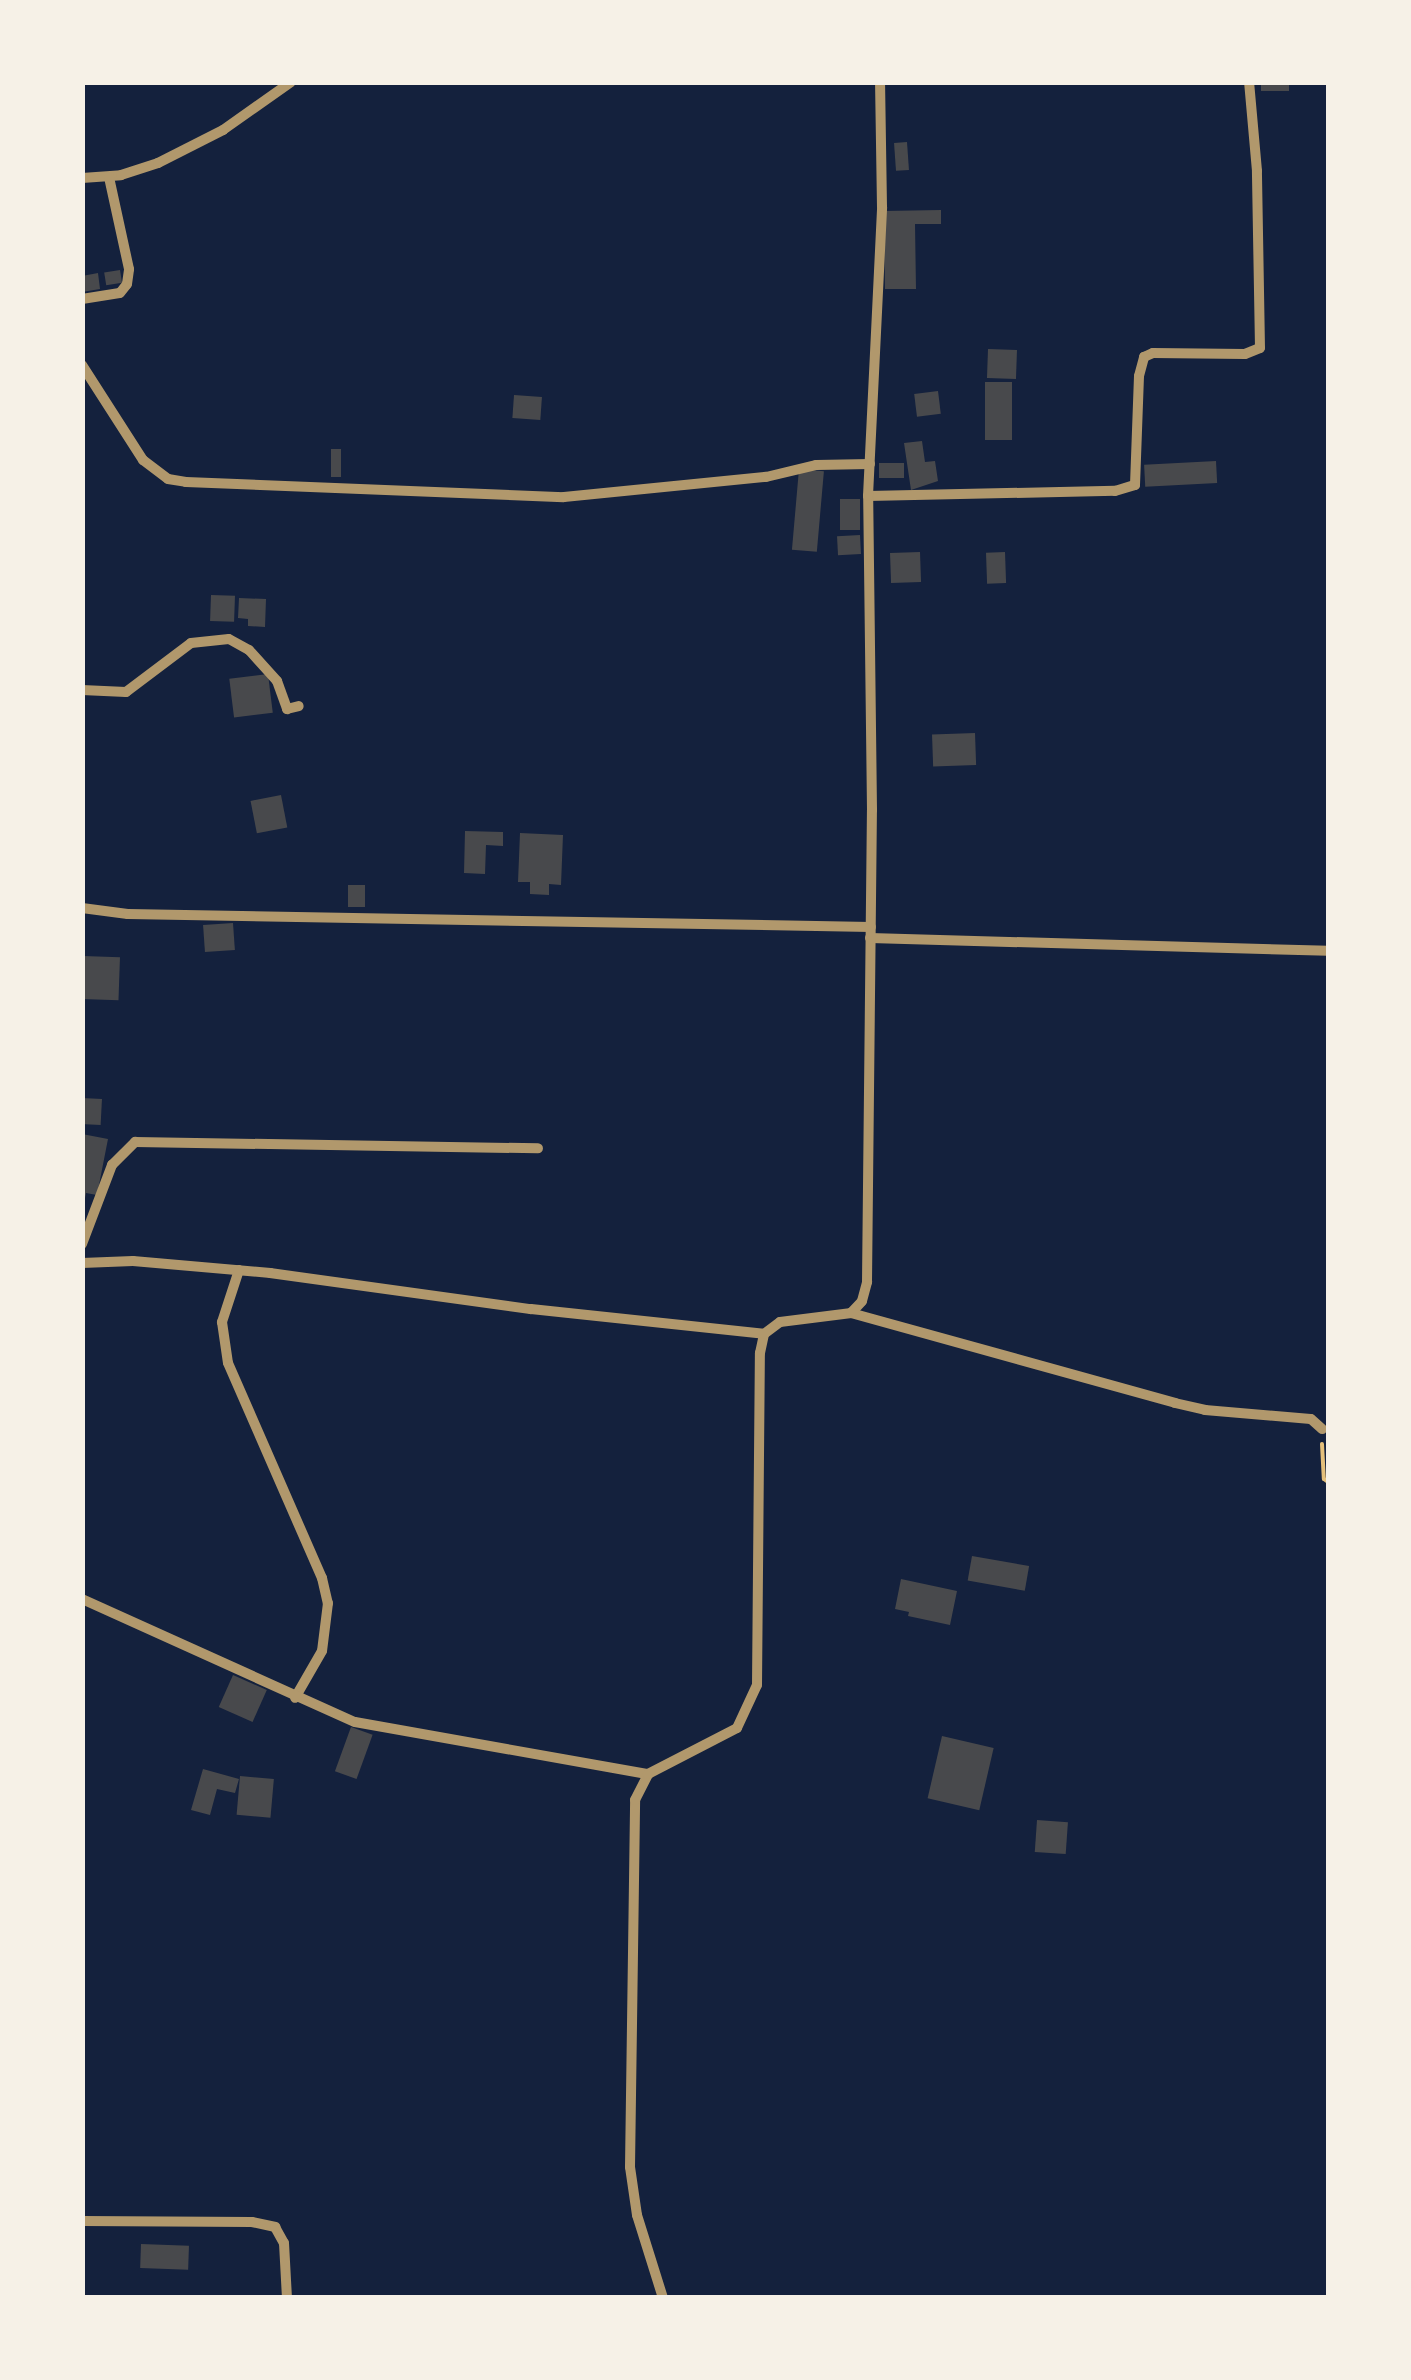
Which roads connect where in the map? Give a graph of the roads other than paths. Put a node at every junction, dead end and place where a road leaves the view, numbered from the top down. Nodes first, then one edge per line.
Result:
1 (292, 82) edge
2 (880, 82) edge
3 (1249, 82) edge
4 (82, 178) edge
5 (109, 178) junction
6 (82, 299) edge
7 (82, 365) edge
8 (870, 464) junction
9 (868, 496) junction
10 (82, 690) edge
11 (299, 706) dead end
12 (82, 908) edge
13 (870, 933) junction
14 (1328, 951) edge
15 (538, 1148) dead end
16 (82, 1244) edge
17 (82, 1264) edge
18 (239, 1270) junction
19 (851, 1313) junction
20 (764, 1334) junction
21 (1322, 1429) road end
22 (82, 1599) edge
23 (294, 1698) junction
24 (648, 1774) junction
25 (82, 2221) edge
26 (287, 2298) edge
27 (662, 2298) edge

1 - 5 street
2 - 8 street
3 - 9 street
4 - 5 street
5 - 6 street
7 - 8 street
8 - 9 street
9 - 13 street
10 - 11 street
12 - 13 street
13 - 14 street
13 - 19 street
15 - 16 street
17 - 18 street
18 - 20 street
18 - 23 street
19 - 20 street
19 - 21 street
20 - 24 street
22 - 23 street
23 - 24 street
24 - 27 street
25 - 26 street

